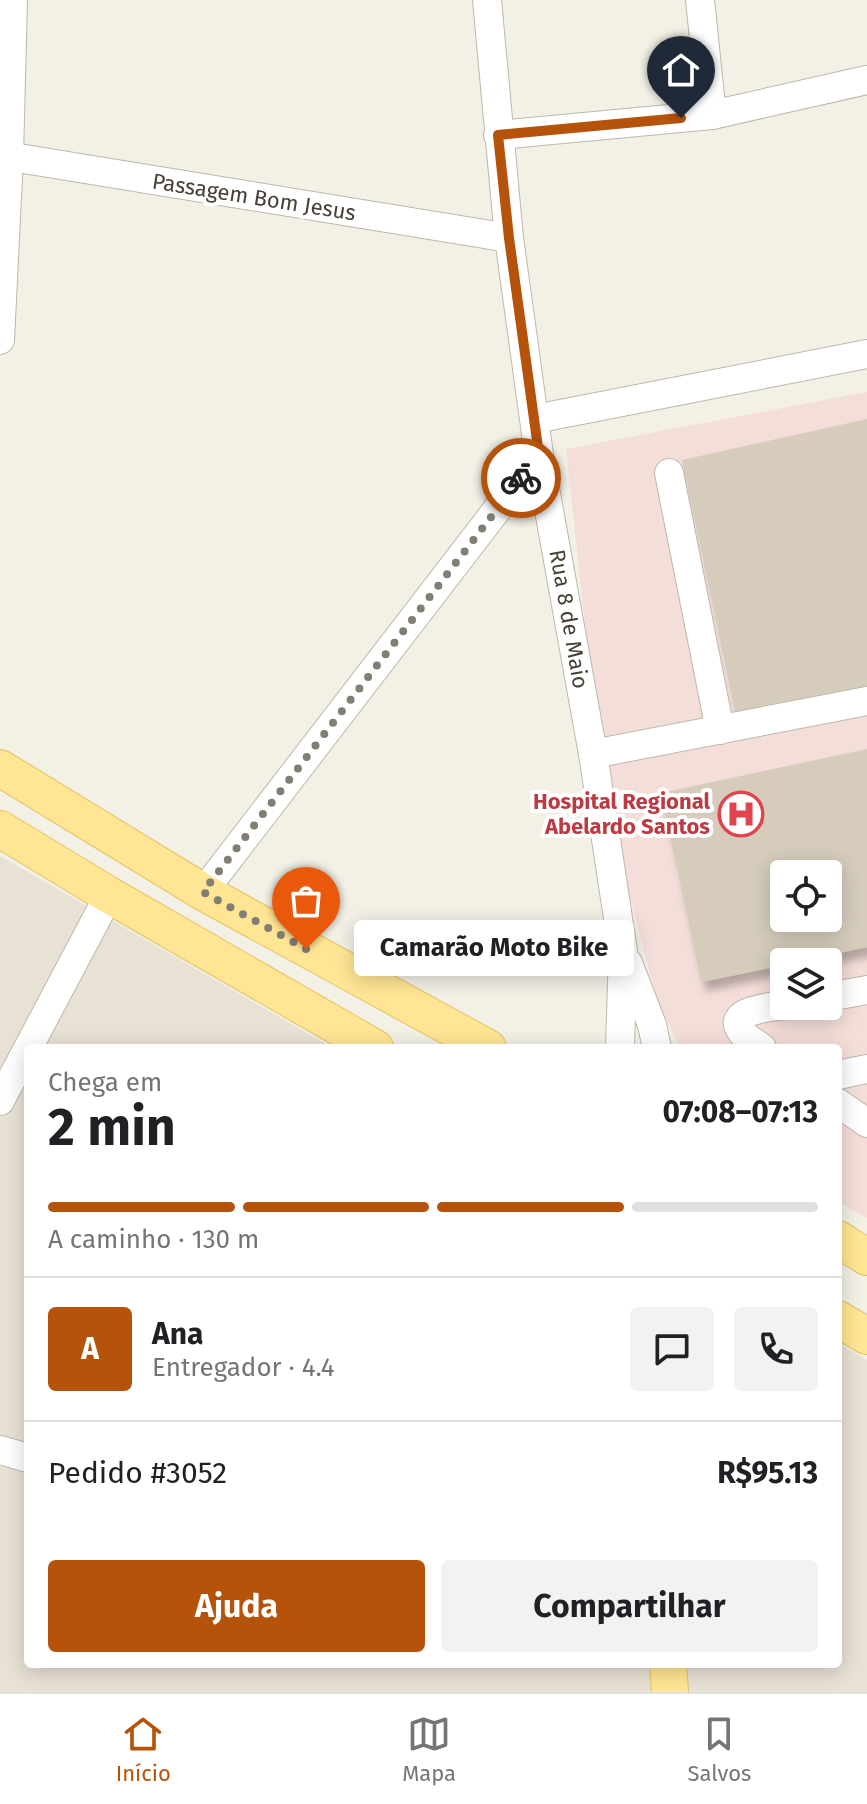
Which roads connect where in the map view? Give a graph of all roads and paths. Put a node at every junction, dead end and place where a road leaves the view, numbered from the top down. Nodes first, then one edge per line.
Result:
1 (13, 0) edge
2 (487, 0) edge
3 (700, 0) edge
4 (867, 80) edge
5 (712, 115) junction
6 (498, 135) junction
7 (5, 156) edge
8 (509, 238) junction
9 (0, 340) edge
10 (867, 354) edge
11 (535, 419) junction
12 (539, 455) junction
13 (669, 473) dead end
14 (867, 701) edge
15 (720, 730) junction
16 (593, 754) junction
17 (0, 768) edge
18 (0, 829) edge
19 (203, 892) junction
20 (109, 895) junction
21 (623, 951) junction
22 (867, 990) edge
23 (842, 994) edge
24 (770, 1008) edge
25 (30, 1044) edge
26 (368, 1044) edge
27 (481, 1044) edge
28 (620, 1044) edge
29 (656, 1044) edge
30 (757, 1044) edge
31 (24, 1056) edge
32 (867, 1069) edge
33 (842, 1074) edge
34 (0, 1101) edge
35 (842, 1106) edge
36 (867, 1123) edge
37 (842, 1241) edge
38 (867, 1257) edge
39 (842, 1321) edge
40 (867, 1336) edge
41 (0, 1450) edge
42 (24, 1457) edge
43 (668, 1668) edge
44 (670, 1692) edge

1 - 7 street
2 - 6 street, Rua 8 de Maio
3 - 5 street
4 - 5 street
5 - 6 street
6 - 8 street, Rua 8 de Maio
7 - 8 street, Passagem Bom Jesus
7 - 9 street
8 - 11 street, Rua 8 de Maio
10 - 11 street
11 - 12 street, Rua 8 de Maio
12 - 16 street, Rua 8 de Maio
12 - 19 street
13 - 15 street
14 - 15 street
15 - 16 street
16 - 21 street, Rua 8 de Maio
17 - 19 main road
18 - 20 main road
19 - 27 main road
20 - 25 street
20 - 26 main road
21 - 28 street, Rua 8 de Maio
21 - 29 street, Rua 8 de Maio
22 - 23 street
24 - 30 street
31 - 34 street
32 - 33 street
35 - 36 street
37 - 38 main road
39 - 40 main road
41 - 42 street
43 - 44 main road

